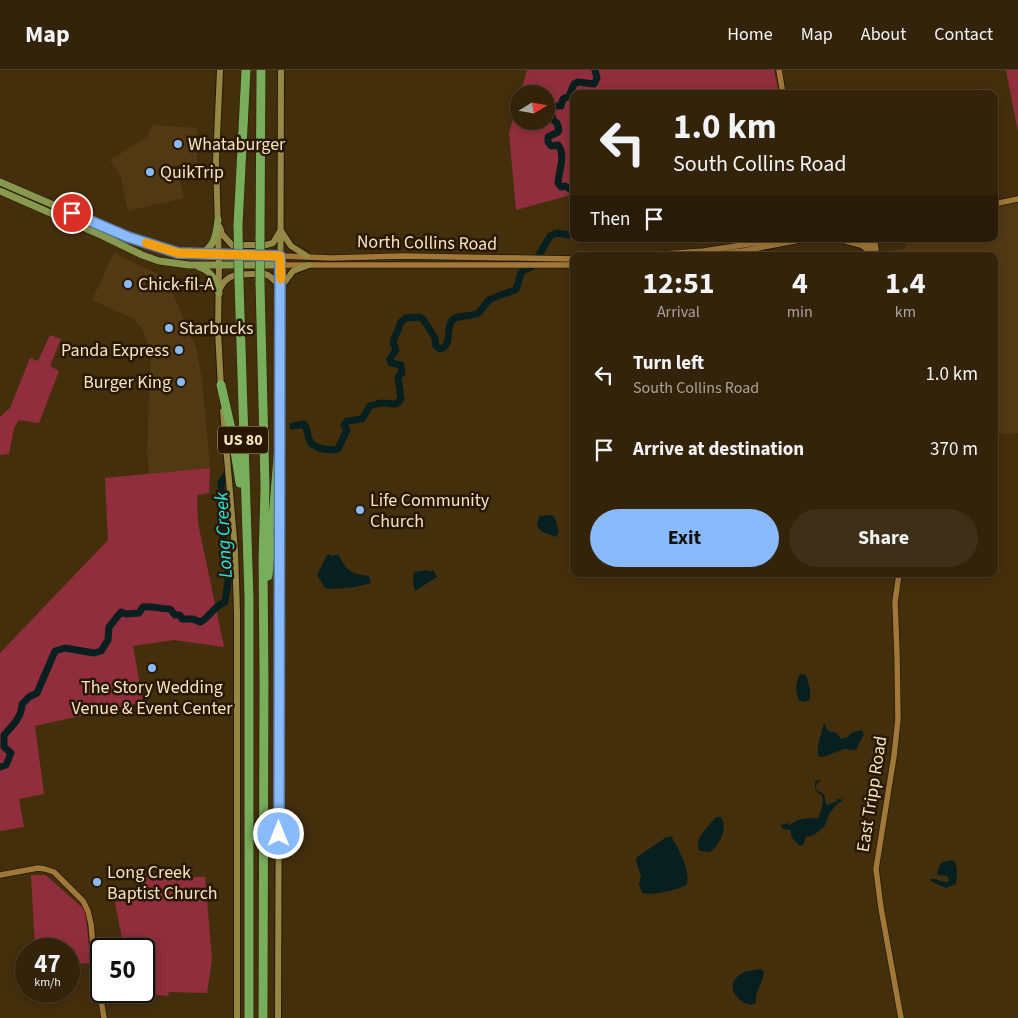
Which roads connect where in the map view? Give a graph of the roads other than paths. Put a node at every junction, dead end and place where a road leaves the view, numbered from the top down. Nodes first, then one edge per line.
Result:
1 (220, 70) edge
2 (246, 70) edge
3 (262, 70) edge
4 (281, 70) edge
5 (779, 70) edge
6 (782, 90) edge
7 (0, 182) edge
8 (0, 191) edge
9 (1018, 199) edge
10 (998, 203) edge
11 (218, 220) junction
12 (107, 228) junction
13 (280, 230) junction
14 (103, 236) junction
15 (773, 242) edge
16 (783, 242) edge
17 (854, 242) edge
18 (866, 242) edge
19 (875, 242) edge
20 (768, 244) junction
21 (876, 249) junction
22 (731, 250) junction
23 (703, 252) edge
24 (723, 252) edge
25 (872, 252) edge
26 (877, 252) edge
27 (200, 254) junction
28 (219, 254) junction
29 (280, 256) junction
30 (307, 256) junction
31 (438, 257) junction
32 (570, 260) edge
33 (560, 262) junction
34 (570, 264) edge
35 (189, 265) junction
36 (219, 265) junction
37 (280, 265) junction
38 (309, 265) junction
39 (437, 265) junction
40 (281, 288) junction
41 (219, 293) junction
42 (221, 385) junction
43 (280, 434) junction
44 (898, 577) edge
45 (249, 598) junction
46 (264, 598) junction
47 (0, 875) edge
48 (104, 1018) edge
49 (237, 1018) edge
50 (249, 1018) edge
51 (263, 1018) edge
52 (278, 1018) edge
53 (901, 1018) edge

1 - 11 main road
2 - 45 highway, US 80, bridge
3 - 46 highway, US 80, bridge
4 - 13 main road
5 - 6 street
7 - 12 main road
8 - 14 main road
9 - 10 street
11 - 13 main road
11 - 27 main road
11 - 28 main road
12 - 14 main road
12 - 27 main road
13 - 29 main road
13 - 30 main road
14 - 35 main road
15 - 20 street
16 - 20 street
17 - 25 street
18 - 21 street
19 - 21 street
20 - 22 street
21 - 26 street
22 - 23 street
22 - 24 street
27 - 28 main road
28 - 29 main road
28 - 36 main road
29 - 30 street, North Collins Road
29 - 37 main road
30 - 31 street, North Collins Road
31 - 33 street, North Collins Road
31 - 39 street
32 - 33 street, North Collins Road
33 - 34 street, North Collins Road
33 - 39 street, North Collins Road
35 - 36 main road
35 - 41 main road
36 - 37 main road
36 - 41 main road
37 - 38 street, North Collins Road
37 - 40 main road
38 - 39 street, North Collins Road
38 - 40 main road
40 - 41 main road
40 - 43 main road
41 - 42 main road
42 - 45 highway
42 - 49 main road
43 - 46 highway
43 - 52 main road
44 - 53 street, East Tripp Road
45 - 50 highway, US 80
46 - 51 highway, US 80
47 - 48 street

